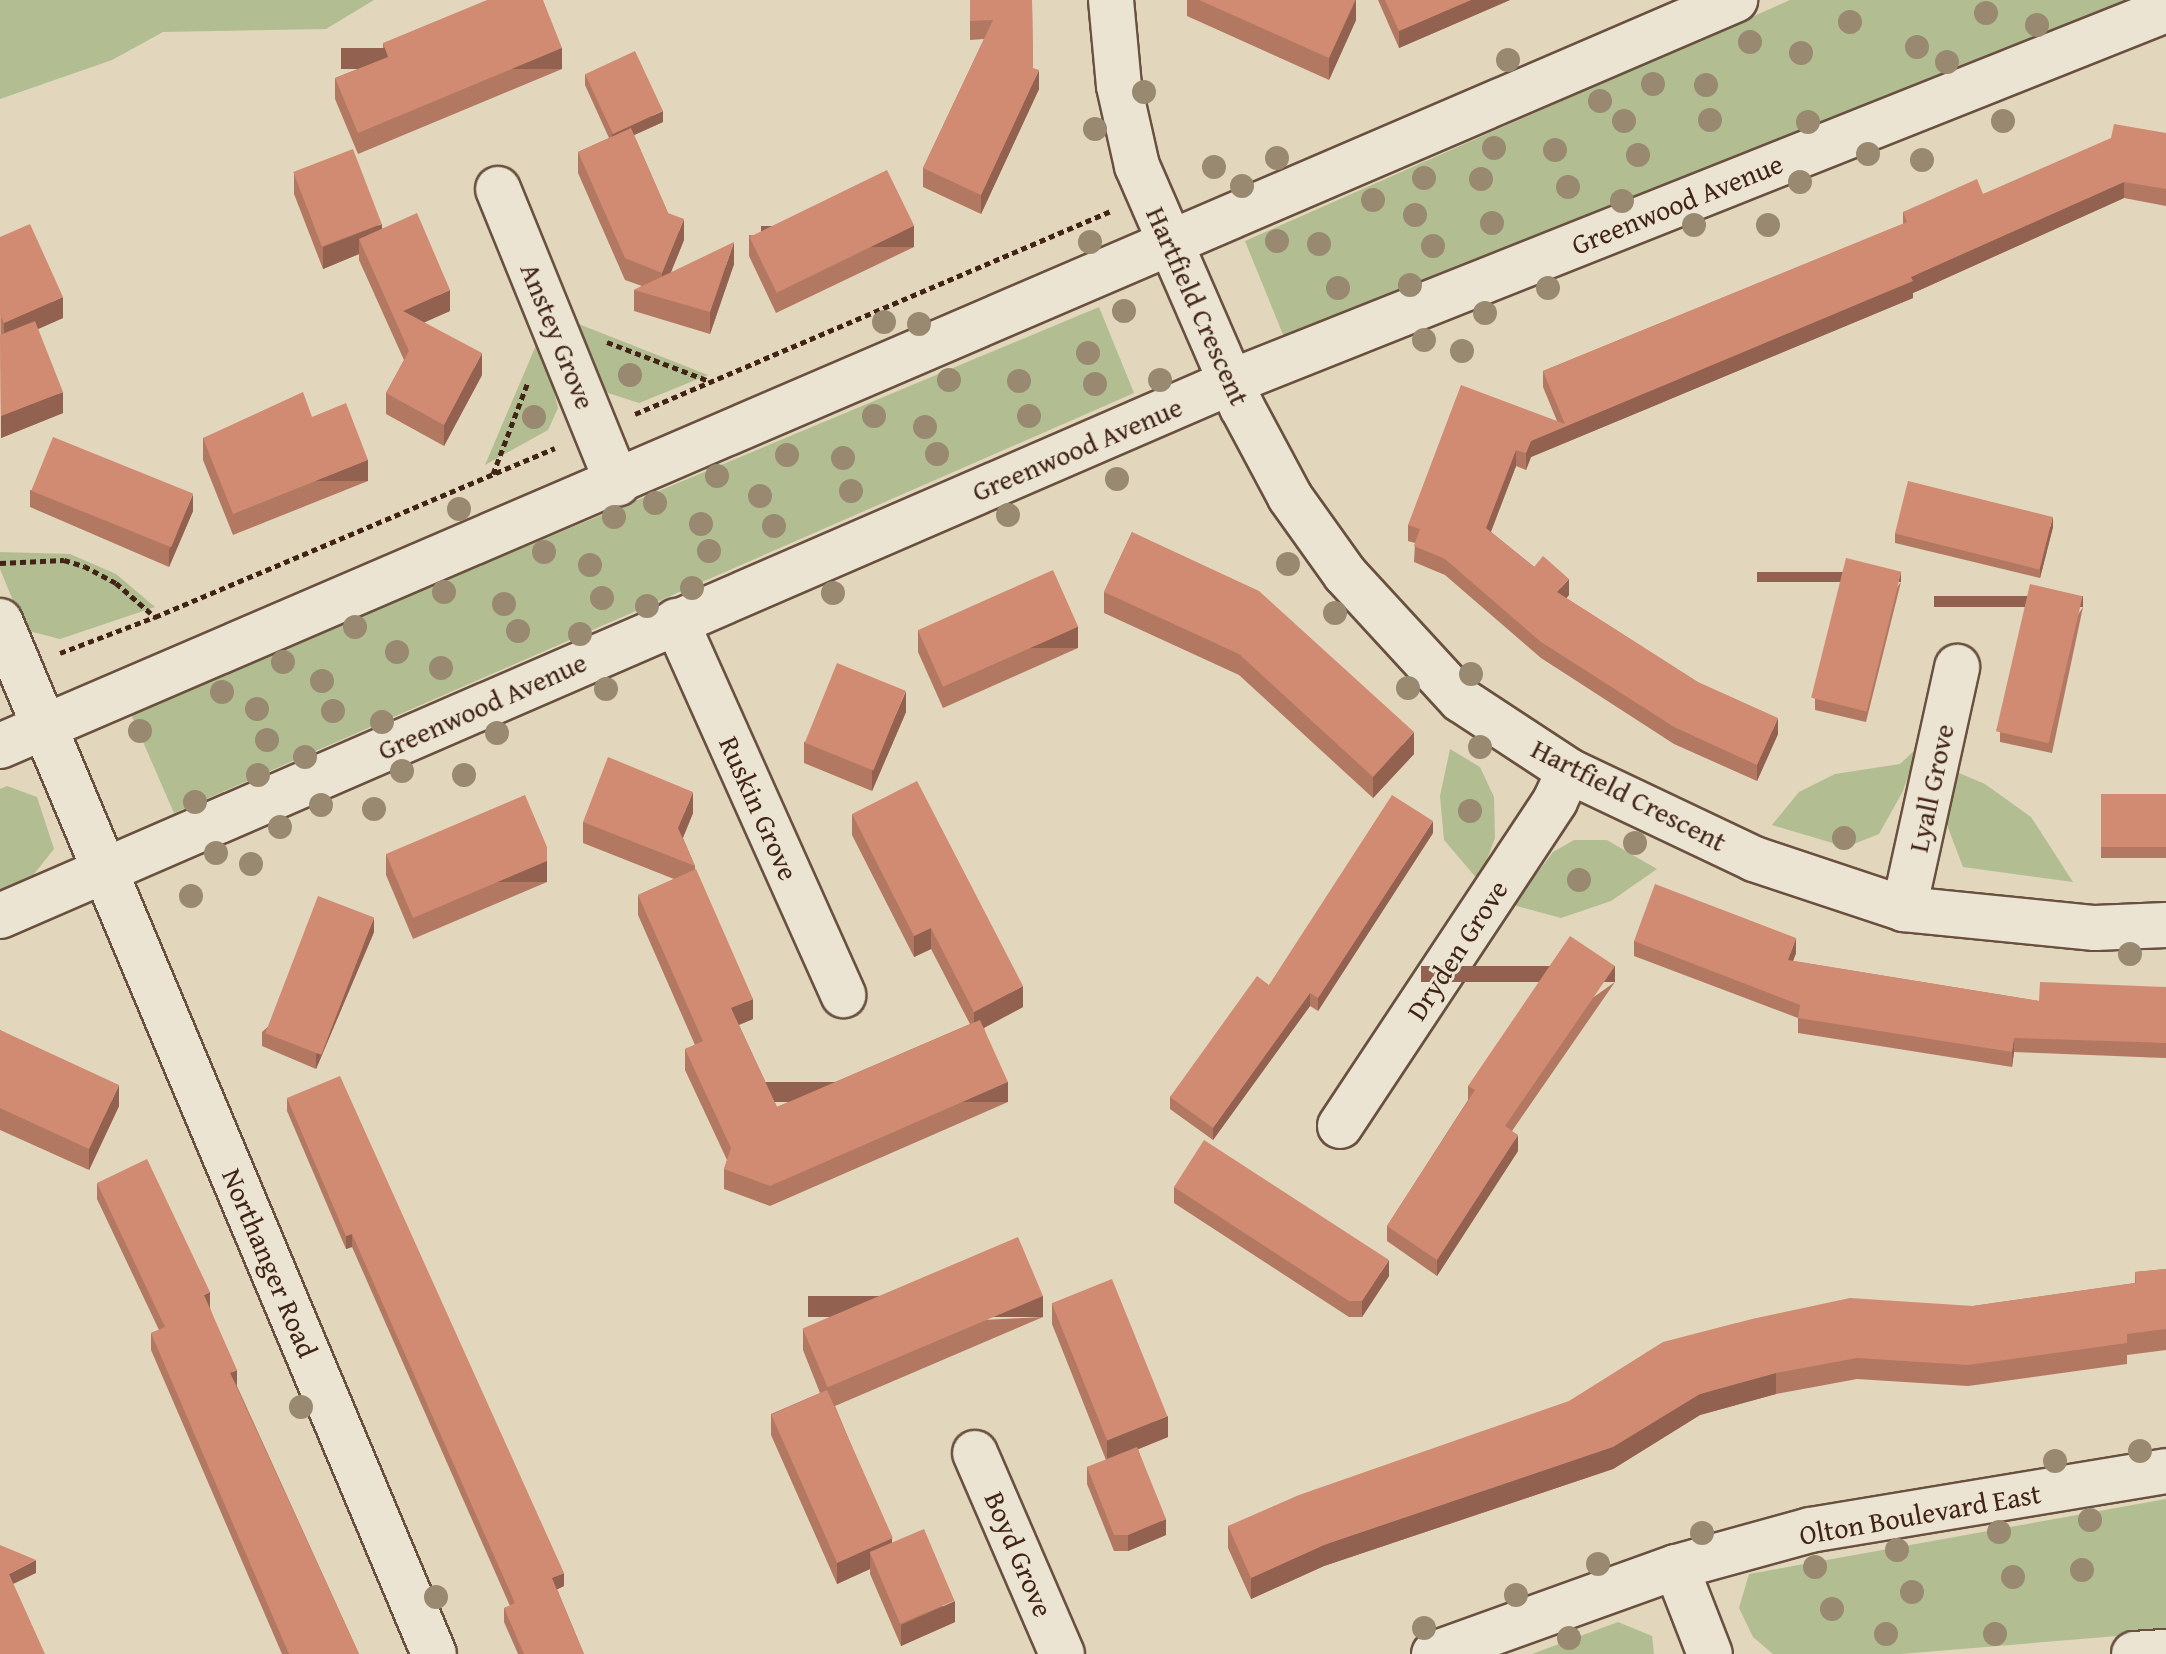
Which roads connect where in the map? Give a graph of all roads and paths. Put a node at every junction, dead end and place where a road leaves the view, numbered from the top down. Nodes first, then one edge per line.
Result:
1 (1111, 0) edge
2 (1735, 0) edge
3 (2166, 10) edge
4 (498, 189) dead end
5 (1168, 246) junction
6 (1231, 382) junction
7 (618, 484) junction
8 (155, 617) dead end
9 (0, 621) edge
10 (676, 621) junction
11 (1957, 667) dead end
12 (20, 669) junction
13 (46, 727) junction
14 (0, 746) edge
15 (1569, 771) junction
16 (106, 871) junction
17 (1904, 909) junction
18 (0, 916) edge
19 (2166, 925) edge
20 (843, 995) dead end
21 (1340, 1126) dead end
22 (975, 1453) dead end
23 (2166, 1471) edge
24 (1676, 1567) junction
25 (2166, 1652) edge
26 (434, 1654) edge
27 (1062, 1654) edge
28 (1434, 1654) edge
29 (1710, 1654) edge
30 (2134, 1654) edge

1 - 5 street, Hartfield Crescent
2 - 5 street
3 - 6 street, Greenwood Avenue
4 - 7 street, Anstey Grove
5 - 6 street, Hartfield Crescent
5 - 7 street
6 - 10 street, Greenwood Avenue
6 - 15 street, Hartfield Crescent
7 - 13 street
8 - 12 path
9 - 12 street, Northanger Road
10 - 16 street, Greenwood Avenue
10 - 20 street, Ruskin Grove
11 - 17 street, Lyall Grove
12 - 13 street, Northanger Road
13 - 14 street
13 - 16 street, Northanger Road
15 - 17 street, Hartfield Crescent
15 - 21 street, Dryden Grove
16 - 18 street, Greenwood Avenue
16 - 26 street, Northanger Road
17 - 19 street, Hartfield Crescent
22 - 27 street, Boyd Grove
23 - 24 street, Olton Boulevard East
24 - 28 street, Olton Boulevard East
24 - 29 street
25 - 30 street

